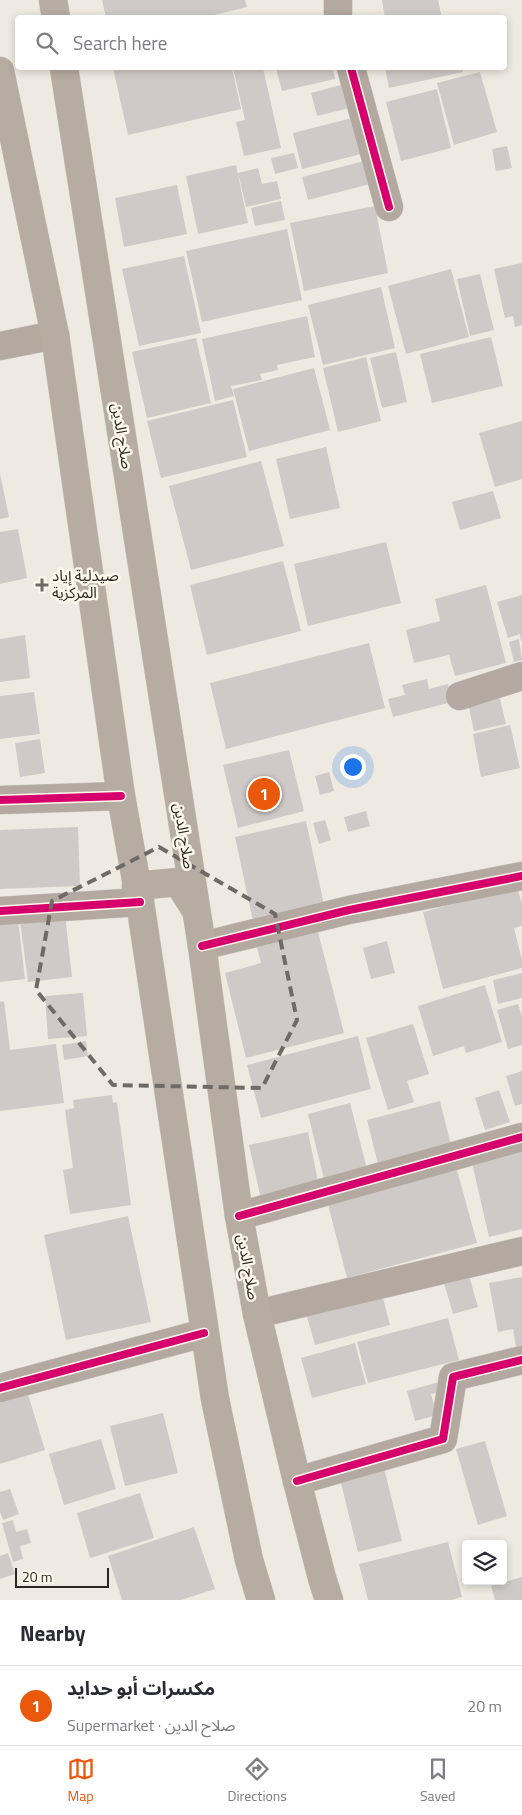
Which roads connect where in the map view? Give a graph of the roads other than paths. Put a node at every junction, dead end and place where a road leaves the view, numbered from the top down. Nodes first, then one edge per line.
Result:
1 (53, 0) edge
2 (338, 0) edge
3 (56, 15) edge
4 (338, 15) edge
5 (64, 70) edge
6 (352, 70) edge
7 (0, 71) edge
8 (389, 207) dead end
9 (55, 335) junction
10 (0, 346) edge
11 (522, 676) edge
12 (460, 696) dead end
13 (121, 796) junction
14 (0, 800) edge
15 (522, 876) edge
16 (138, 894) junction
17 (196, 910) junction
18 (0, 911) edge
19 (202, 946) junction
20 (522, 1137) edge
21 (239, 1216) junction
22 (522, 1251) edge
23 (257, 1314) junction
24 (204, 1333) junction
25 (522, 1360) edge
26 (0, 1388) edge
27 (298, 1481) junction
28 (261, 1600) edge
29 (329, 1600) edge

1 - 3 highway
2 - 4 street
5 - 17 highway, صلاح الدين
6 - 8 street
7 - 9 highway
9 - 10 street
9 - 13 highway
11 - 12 street
13 - 14 street
13 - 16 highway
15 - 19 street
16 - 17 highway
16 - 18 street
16 - 24 highway
17 - 19 highway, صلاح الدين
19 - 21 highway, صلاح الدين
20 - 21 street
21 - 23 highway, صلاح الدين
22 - 23 street
23 - 27 highway, صلاح الدين
24 - 26 street
24 - 28 highway
25 - 27 street
27 - 29 highway, صلاح الدين

